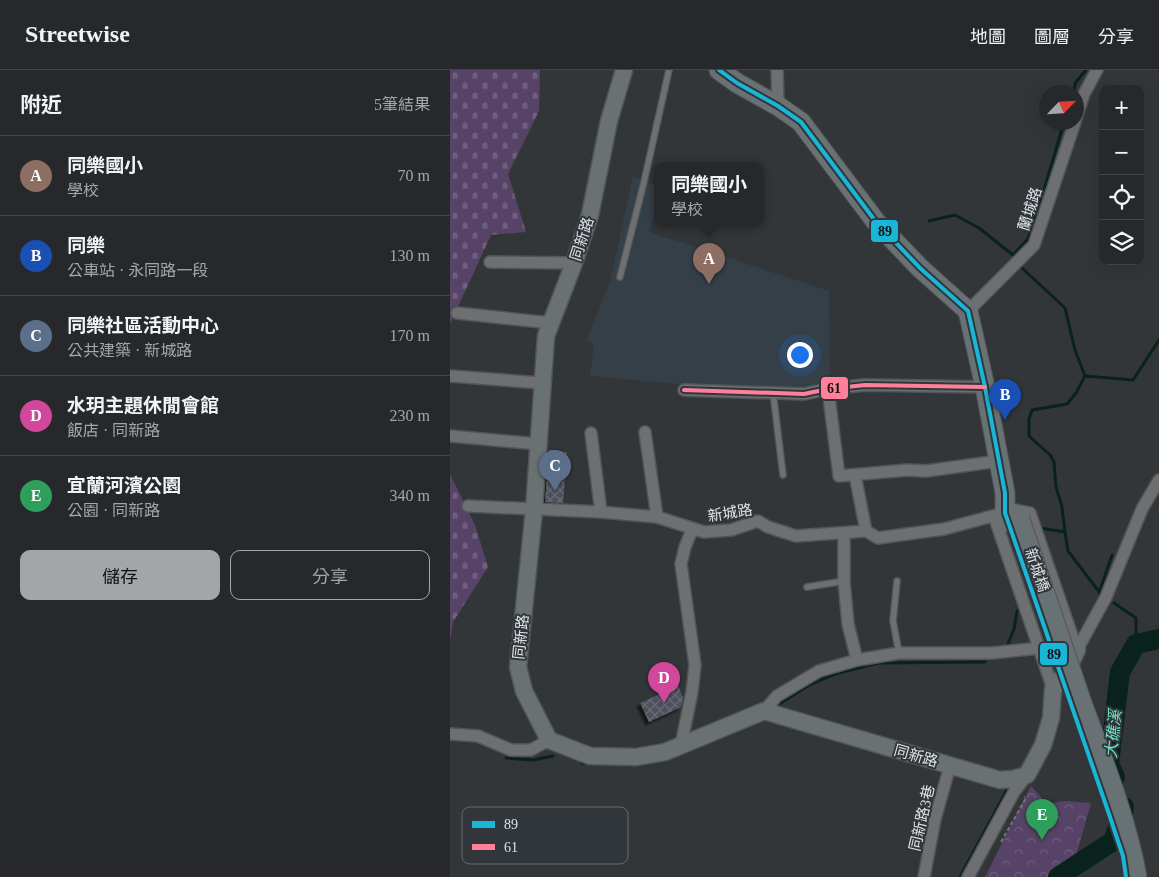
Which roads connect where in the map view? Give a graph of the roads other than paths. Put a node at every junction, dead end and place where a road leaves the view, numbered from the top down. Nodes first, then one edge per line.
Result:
1 (624, 70) edge
2 (669, 70) edge
3 (719, 70) edge
4 (777, 70) edge
5 (1097, 70) edge
6 (1084, 94) edge
7 (778, 106) junction
8 (1072, 130) edge
9 (490, 262) dead end
10 (574, 263) junction
11 (620, 278) dead end
12 (968, 311) junction
13 (457, 313) dead end
14 (551, 323) junction
15 (450, 376) edge
16 (542, 383) junction
17 (985, 387) junction
18 (828, 389) junction
19 (684, 390) dead end
20 (773, 392) junction
21 (645, 432) dead end
22 (590, 433) dead end
23 (450, 436) edge
24 (538, 444) junction
25 (999, 461) junction
26 (783, 475) dead end
27 (855, 475) junction
28 (1159, 480) edge
29 (468, 506) dead end
30 (534, 510) junction
31 (601, 512) junction
32 (1012, 516) junction
33 (656, 517) junction
34 (692, 530) junction
35 (866, 531) junction
36 (844, 533) junction
37 (844, 580) junction
38 (897, 581) dead end
39 (807, 587) dead end
40 (1039, 648) junction
41 (1077, 650) junction
42 (899, 653) junction
43 (857, 660) junction
44 (1053, 689) junction
45 (764, 712) junction
46 (450, 734) edge
47 (549, 740) junction
48 (681, 745) junction
49 (950, 766) junction
50 (1027, 774) junction
51 (924, 877) edge
52 (968, 877) edge
53 (1126, 877) edge
54 (1137, 877) edge

1 - 10 street, 同新路
2 - 11 lane
3 - 7 main road
4 - 7 street
5 - 6 street
7 - 12 main road
8 - 12 street, 蘭城路
9 - 10 street
10 - 14 street, 同新路
12 - 17 main road
13 - 14 street
14 - 16 street, 同新路
15 - 16 street
16 - 24 street, 同新路
17 - 18 street
17 - 25 main road
18 - 20 street
18 - 27 street
19 - 20 street
20 - 26 lane
21 - 33 street
22 - 31 street
23 - 24 street
24 - 30 street, 同新路
25 - 27 street
25 - 32 main road
27 - 35 street
28 - 41 street
29 - 30 street, 新城路
30 - 31 street, 新城路
30 - 47 street, 同新路
31 - 33 street, 新城路
32 - 35 street, 新城路
32 - 40 street
32 - 41 street
32 - 53 main road, 新城橋
32 - 54 main road, 新城橋, bridge
33 - 34 street, 新城路
34 - 36 street, 新城路
34 - 48 street
35 - 36 street, 新城路
36 - 37 street
37 - 39 lane
37 - 43 street
38 - 42 lane
40 - 42 street
40 - 44 street
41 - 44 street
42 - 43 street
43 - 45 street
44 - 50 street
45 - 48 street
45 - 49 street, 同新路
46 - 47 street
47 - 48 street
49 - 50 street, 同新路
49 - 51 street, 同新路3巷
50 - 52 street

